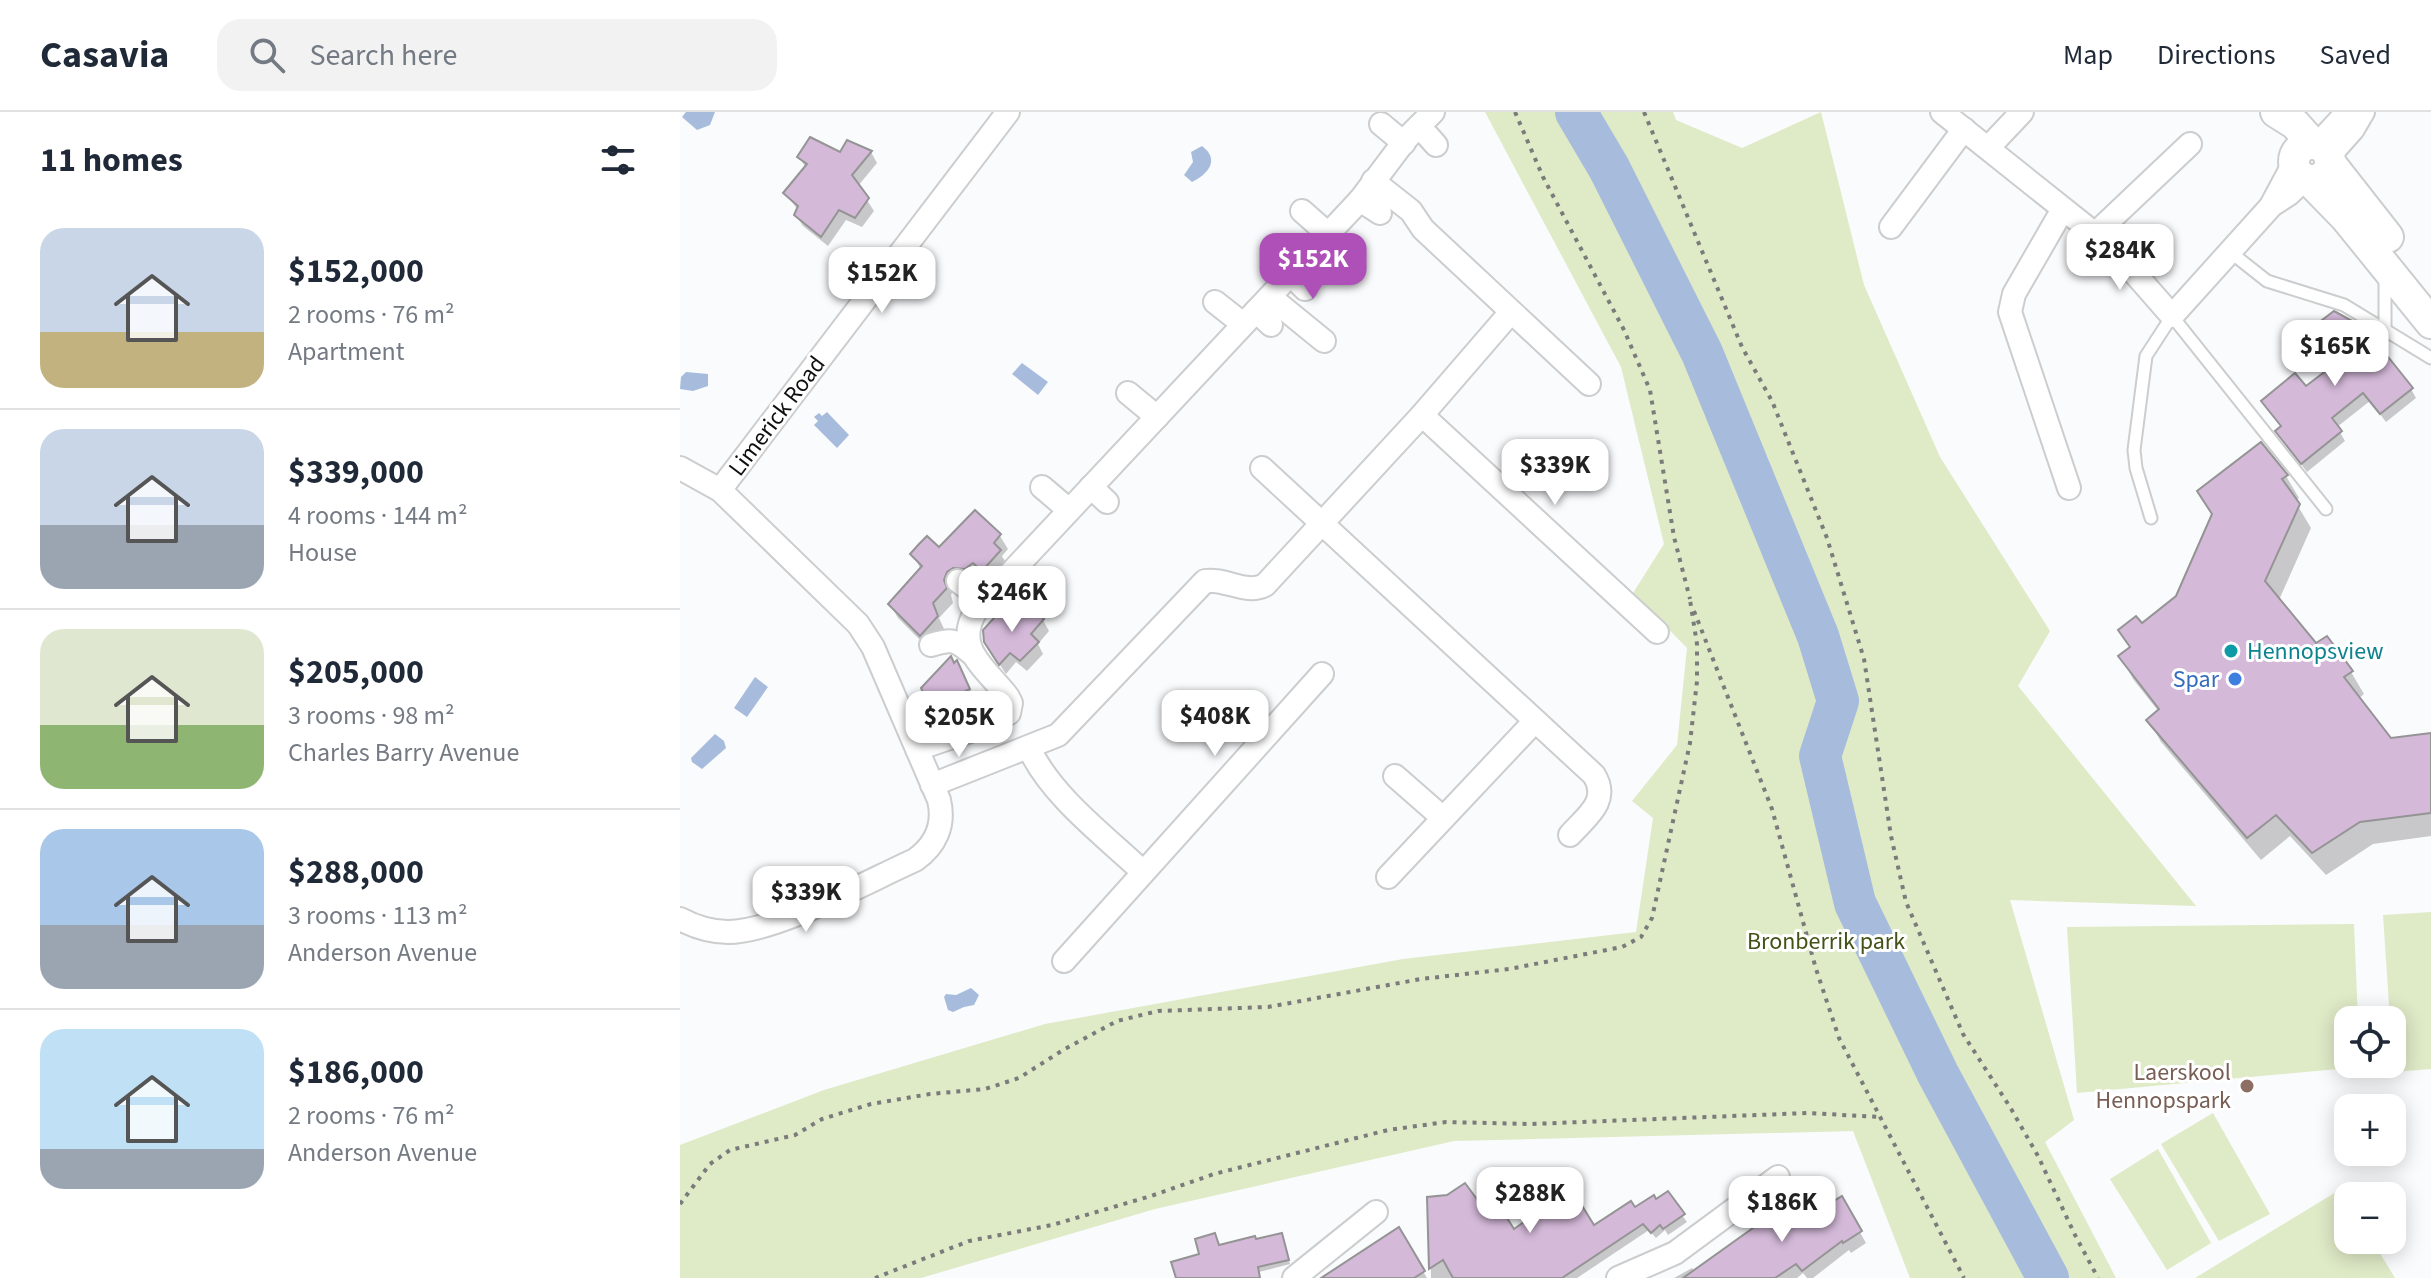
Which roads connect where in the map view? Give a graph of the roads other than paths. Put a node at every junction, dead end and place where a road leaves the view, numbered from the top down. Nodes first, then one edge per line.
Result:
1 (1008, 112) edge
2 (1942, 112) edge
3 (2022, 112) edge
4 (2276, 112) edge
5 (2353, 112) edge
6 (2363, 112) edge
7 (1381, 124) dead end
8 (1418, 127) edge
9 (1964, 129) junction
10 (2190, 144) dead end
11 (1436, 145) dead end
12 (1988, 148) junction
13 (2312, 161) junction
14 (1373, 181) junction
15 (1360, 200) junction
16 (2063, 209) junction
17 (1302, 211) dead end
18 (1380, 213) dead end
19 (1891, 227) dead end
20 (1328, 234) junction
21 (2095, 234) junction
22 (2229, 251) junction
23 (2385, 265) junction
24 (2431, 293) edge
25 (1215, 302) dead end
26 (1511, 312) junction
27 (1260, 314) junction
28 (2172, 316) junction
29 (2431, 323) edge
30 (2385, 330) junction
31 (1324, 341) dead end
32 (2431, 358) edge
33 (1589, 384) dead end
34 (1128, 393) dead end
35 (1175, 397) junction
36 (1193, 411) dead end
37 (1422, 415) junction
38 (1157, 417) junction
39 (680, 468) edge
40 (1262, 468) dead end
41 (1042, 487) dead end
42 (2069, 488) dead end
43 (720, 490) junction
44 (2326, 509) dead end
45 (1069, 510) junction
46 (2151, 518) dead end
47 (1322, 525) junction
48 (1004, 580) junction
49 (958, 581) dead end
50 (1022, 596) dead end
51 (984, 601) junction
52 (1657, 632) dead end
53 (931, 645) dead end
54 (971, 653) junction
55 (1322, 674) dead end
56 (1011, 703) junction
57 (1535, 721) junction
58 (1032, 739) junction
59 (917, 749) junction
60 (1395, 776) dead end
61 (932, 785) junction
62 (1443, 818) junction
63 (1570, 835) dead end
64 (1143, 872) junction
65 (1388, 877) dead end
66 (680, 919) edge
67 (1064, 961) dead end
68 (1778, 1177) dead end
69 (1376, 1212) dead end
70 (1294, 1278) edge
71 (1618, 1278) edge

1 - 43 street, Limerick Road
2 - 9 street
3 - 12 street
4 - 13 street
5 - 13 street
6 - 13 street
7 - 8 street
8 - 11 street
8 - 14 street
9 - 12 street
9 - 19 street
10 - 21 street
12 - 16 street
13 - 22 street
13 - 23 street
13 - 24 street
14 - 15 street
14 - 26 street
15 - 18 street
15 - 20 street
16 - 21 street
16 - 42 street
17 - 20 street
20 - 27 street
21 - 28 street
22 - 28 street
22 - 30 lane
23 - 29 street
23 - 30 lane
25 - 27 street
26 - 33 street
26 - 37 street
27 - 31 street
27 - 35 street
28 - 44 lane
28 - 46 lane
30 - 32 lane
34 - 38 street
35 - 36 street
35 - 38 street
37 - 47 street
37 - 52 street
38 - 45 street
39 - 43 street
40 - 47 street
41 - 45 street
43 - 59 street
45 - 48 street
47 - 57 street
47 - 58 street
48 - 50 street
48 - 51 street
49 - 51 street
51 - 54 street
53 - 54 street
54 - 56 street
55 - 64 street
56 - 58 street
56 - 59 street
57 - 62 street
57 - 63 street
58 - 61 street
58 - 64 street
59 - 61 street
60 - 62 street
61 - 66 street
62 - 65 street
64 - 67 street
68 - 71 street
69 - 70 street

